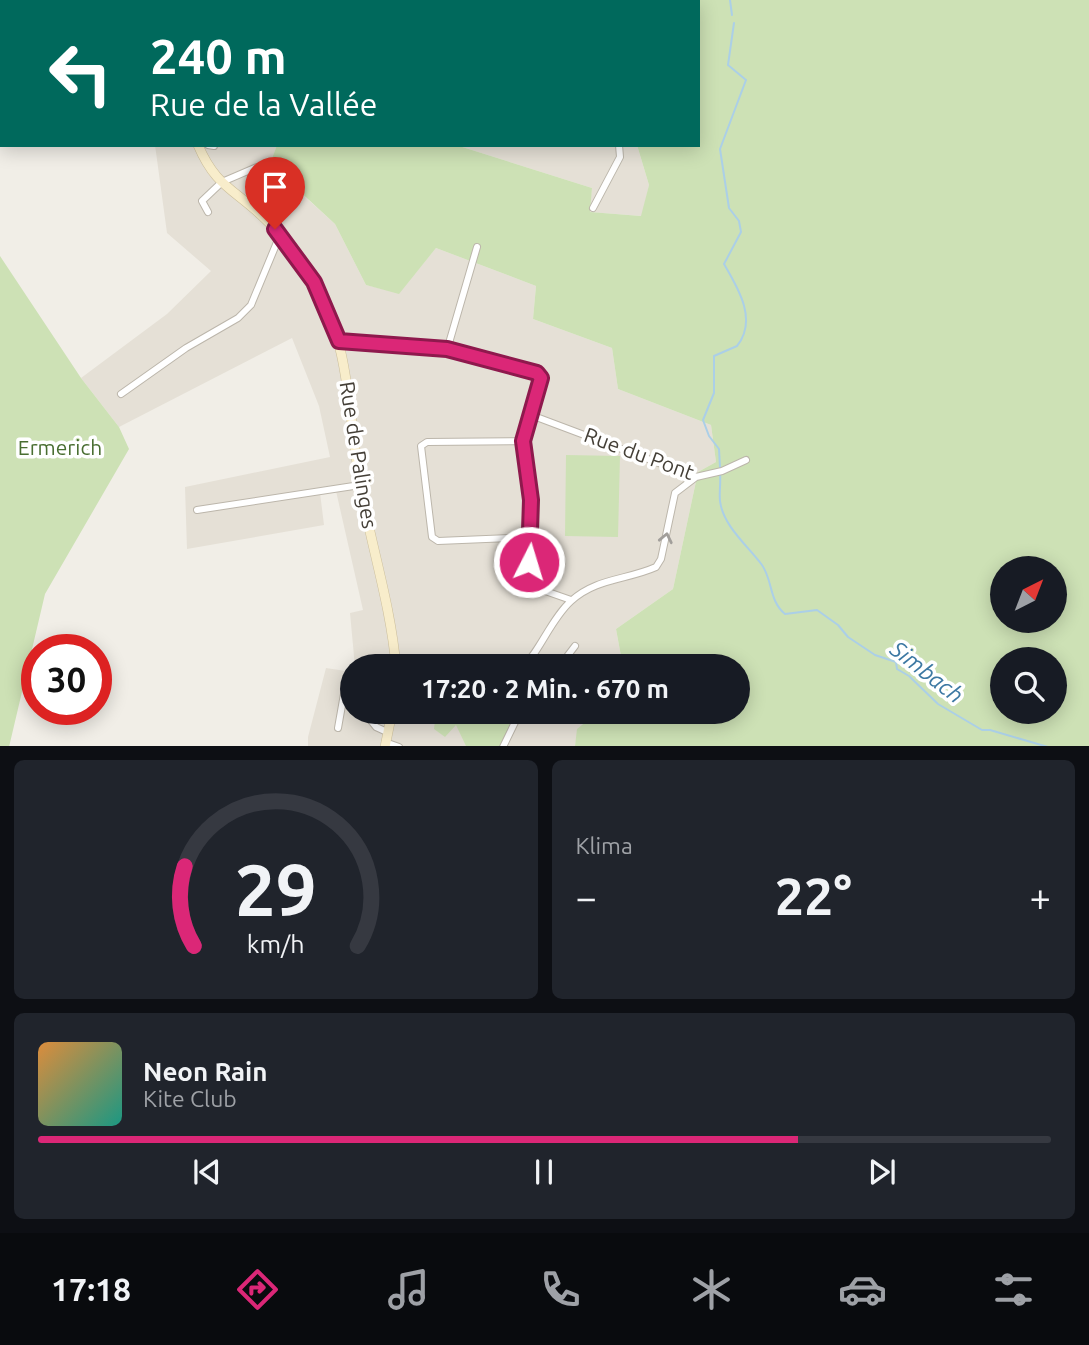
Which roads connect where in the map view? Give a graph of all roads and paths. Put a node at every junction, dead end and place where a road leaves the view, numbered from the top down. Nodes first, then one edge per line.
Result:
1 (199, 147) edge
2 (619, 147) edge
3 (257, 167) dead end
4 (222, 182) junction
5 (593, 208) dead end
6 (208, 212) dead end
7 (280, 235) junction
8 (477, 247) dead end
9 (339, 341) junction
10 (447, 349) junction
11 (121, 394) dead end
12 (531, 415) junction
13 (523, 441) junction
14 (746, 460) dead end
15 (696, 477) junction
16 (360, 485) junction
17 (197, 510) dead end
18 (532, 537) junction
19 (571, 600) junction
20 (575, 646) dead end
21 (395, 654) edge
22 (533, 654) edge
23 (569, 654) edge
24 (340, 717) edge
25 (374, 724) edge
26 (389, 724) edge
27 (514, 724) edge
28 (338, 728) dead end
29 (387, 732) junction
30 (385, 744) edge
31 (503, 746) edge

1 - 4 main road, Rue de Palinges
2 - 5 street
3 - 4 street
4 - 6 street
4 - 7 main road, Rue de Palinges
7 - 9 main road, Rue de Palinges
7 - 11 street
8 - 10 street
9 - 10 street
9 - 16 main road, Rue de Palinges
10 - 12 street
12 - 13 street
12 - 15 street, Rue du Pont
13 - 18 street
13 - 18 street
14 - 15 street, Rue du Pont
19 -> 15 street
16 - 17 street
16 - 21 main road, Rue de Palinges
18 - 19 street
19 - 22 street
20 - 23 street
24 - 28 street
25 - 29 street
26 - 29 main road
27 - 31 street
29 - 30 main road

